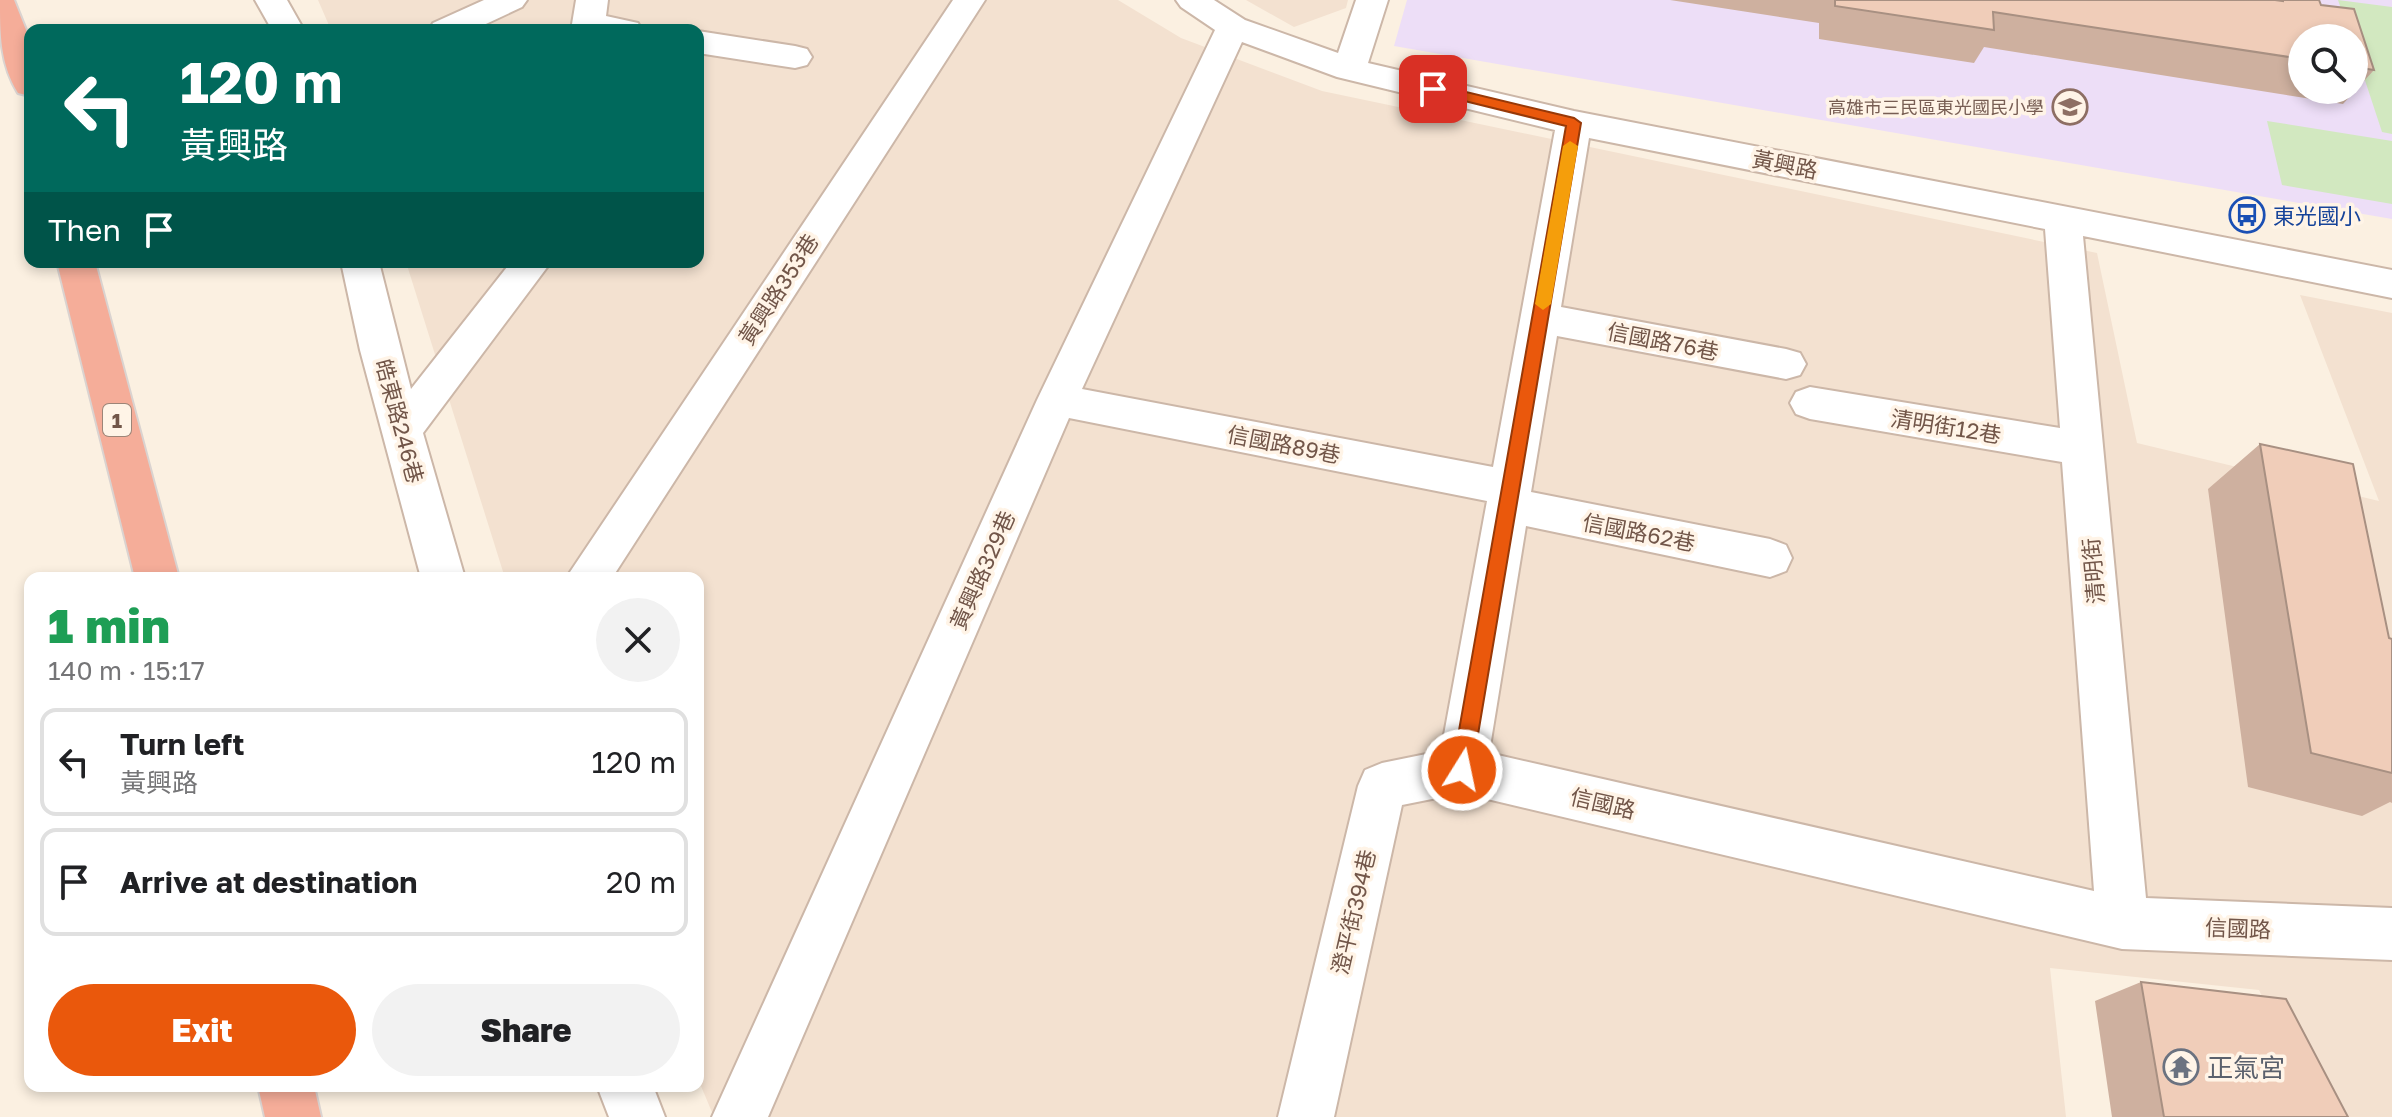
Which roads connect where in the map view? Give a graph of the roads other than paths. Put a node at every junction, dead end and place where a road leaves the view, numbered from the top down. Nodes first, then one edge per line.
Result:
1 (271, 0) edge
2 (511, 0) edge
3 (592, 0) edge
4 (969, 0) edge
5 (1192, 0) edge
6 (1372, 0) edge
7 (0, 3) edge
8 (285, 24) edge
9 (458, 24) edge
10 (588, 24) edge
11 (1233, 27) junction
12 (704, 46) edge
13 (795, 57) dead end
14 (24, 69) edge
15 (1349, 69) junction
16 (1574, 123) junction
17 (2063, 219) junction
18 (78, 268) edge
19 (362, 268) edge
20 (527, 268) edge
21 (2392, 284) edge
22 (1540, 318) junction
23 (1786, 364) dead end
24 (1057, 400) junction
25 (1810, 403) dead end
26 (402, 430) junction
27 (2083, 449) junction
28 (1510, 497) junction
29 (1770, 558) dead end
30 (155, 572) edge
31 (441, 572) edge
32 (592, 572) edge
33 (1462, 770) junction
34 (2122, 923) junction
35 (2392, 934) edge
36 (287, 1092) edge
37 (627, 1092) edge
38 (293, 1117) edge
39 (637, 1117) edge
40 (740, 1117) edge
41 (1306, 1117) edge

1 - 8 street
2 - 9 street
3 - 10 street
4 - 32 street, 黃興路353巷
5 - 11 street, 黃興路
6 - 15 street
7 - 14 highway
11 - 15 street, 黃興路
11 - 24 street, 黃興路329巷
12 - 13 street
15 - 16 street, 黃興路
16 - 17 street, 黃興路
16 - 22 street
17 - 21 street, 黃興路
17 - 27 street, 清明街
18 - 30 highway, 1
19 - 26 street, 皓東路246巷
20 - 26 street
22 - 23 street, 信國路76巷
22 - 28 street
24 - 28 street, 信國路89巷
24 - 40 street, 黃興路329巷
25 - 27 street, 清明街12巷
26 - 31 street, 皓東路246巷
27 - 34 street, 清明街
28 - 29 street, 信國路62巷
28 - 33 street
33 - 34 street, 信國路
33 - 41 street, 澄平街394巷
34 - 35 street, 信國路
36 - 38 highway
37 - 39 street

